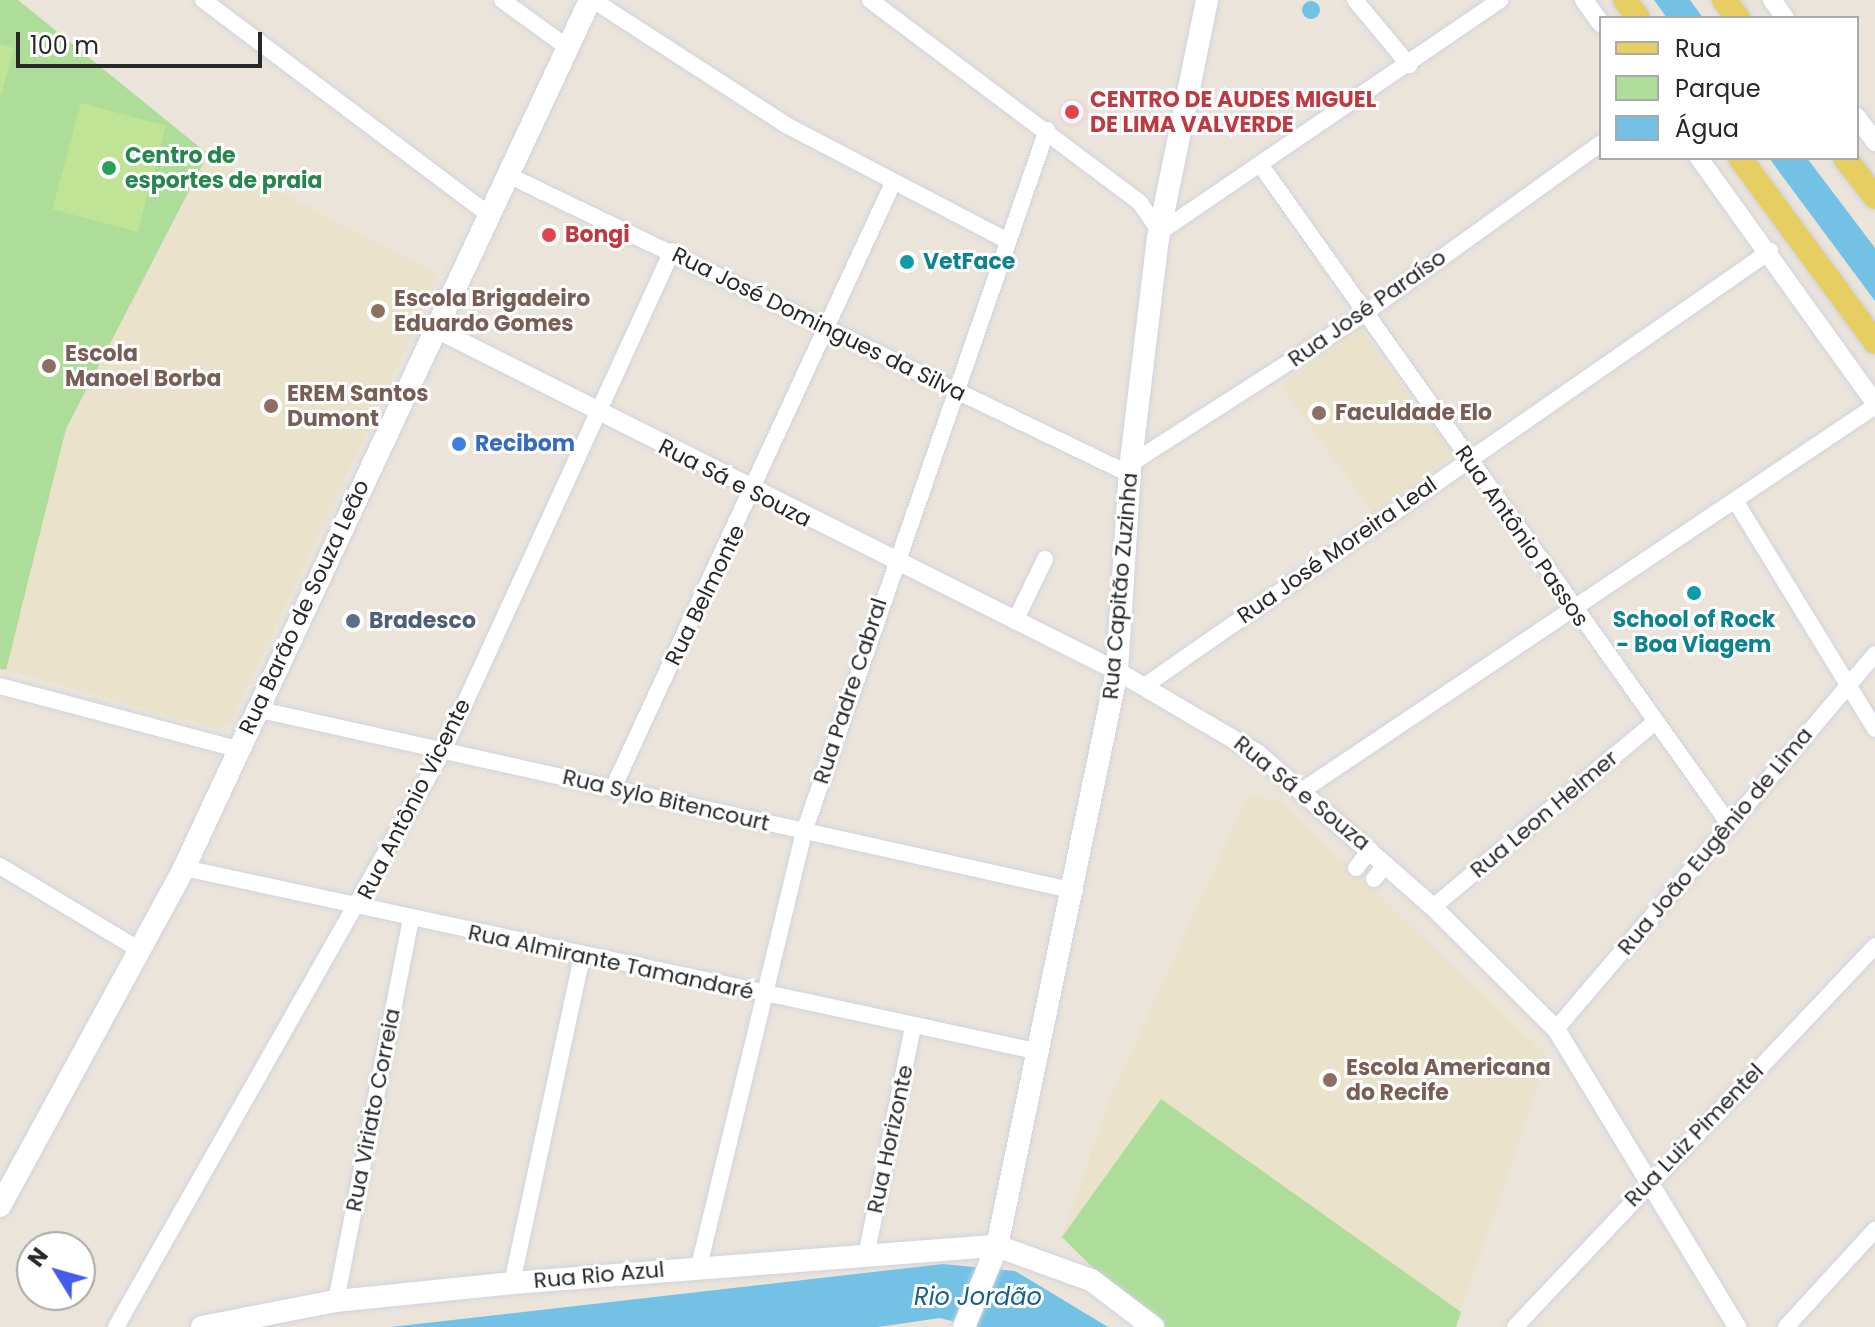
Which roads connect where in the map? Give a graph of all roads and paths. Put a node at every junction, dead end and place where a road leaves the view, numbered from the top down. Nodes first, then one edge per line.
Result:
1 (203, 0) edge
2 (502, 0) edge
3 (591, 0) edge
4 (870, 0) edge
5 (1207, 0) edge
6 (1355, 0) edge
7 (1500, 0) edge
8 (1584, 0) edge
9 (1724, 0) edge
10 (1736, 16) edge
11 (1599, 20) edge
12 (567, 47) junction
13 (1409, 65) junction
14 (1859, 120) edge
15 (1047, 130) junction
16 (1875, 142) edge
17 (1599, 144) edge
18 (1701, 160) edge
19 (1741, 160) edge
20 (1847, 160) edge
21 (1262, 167) junction
22 (508, 175) junction
23 (893, 183) junction
24 (1875, 197) edge
25 (489, 215) junction
26 (1160, 232) junction
27 (1006, 240) junction
28 (672, 251) junction
29 (1770, 251) junction
30 (1362, 315) junction
31 (436, 329) junction
32 (828, 331) junction
33 (1875, 342) edge
34 (951, 389) junction
35 (1875, 404) edge
36 (596, 412) junction
37 (1468, 458) junction
38 (1130, 469) junction
39 (754, 493) junction
40 (1736, 502) junction
41 (1045, 559) dead end
42 (892, 561) junction
43 (1576, 613) junction
44 (1015, 621) junction
45 (1875, 654) edge
46 (1117, 671) junction
47 (0, 686) edge
48 (1143, 687) junction
49 (1846, 687) junction
50 (256, 709) junction
51 (1655, 722) junction
52 (1875, 729) edge
53 (237, 749) junction
54 (442, 753) junction
55 (614, 786) junction
56 (1303, 790) junction
57 (1729, 824) junction
58 (804, 832) junction
59 (1370, 850) junction
60 (1386, 864) junction
61 (0, 866) edge
62 (184, 868) junction
63 (1356, 868) dead end
64 (1374, 879) dead end
65 (1075, 891) junction
66 (359, 906) junction
67 (1433, 907) junction
68 (411, 918) junction
69 (1875, 946) edge
70 (140, 950) junction
71 (582, 957) junction
72 (761, 995) junction
73 (913, 1026) junction
74 (1556, 1029) junction
75 (1040, 1052) junction
76 (1653, 1178) junction
77 (0, 1206) edge
78 (1875, 1230) edge
79 (867, 1251) junction
80 (995, 1254) junction
81 (699, 1266) junction
82 (512, 1283) junction
83 (336, 1301) junction
84 (116, 1327) edge
85 (202, 1327) edge
86 (964, 1327) edge
87 (1153, 1327) edge
88 (1515, 1327) edge
89 (1737, 1327) edge
90 (1786, 1327) edge

1 - 25 street
2 - 12 street
3 - 12 main road, Rua Barão de Souza Leão
3 - 23 street
4 - 15 street
5 - 26 main road, Rua Capitão Zuzinha
6 - 13 street
7 - 13 street
8 - 11 street
9 - 10 main road
12 - 22 main road, Rua Barão de Souza Leão
13 - 21 street
14 - 16 street
15 - 26 street
15 - 27 street, Rua Padre Cabral
17 - 30 street, Rua José Paraíso
18 - 29 street
19 - 33 main road
20 - 24 main road
21 - 26 street
21 - 30 street, Rua Antônio Passos
22 - 25 main road, Rua Barão de Souza Leão
22 - 28 street, Rua José Domingues da Silva
23 - 27 street
23 - 32 street, Rua Belmonte
25 - 31 main road, Rua Barão de Souza Leão
26 - 38 main road, Rua Capitão Zuzinha
27 - 34 street, Rua Padre Cabral
28 - 32 street, Rua José Domingues da Silva
28 - 36 street, Rua Antônio Vicente
29 - 35 street
29 - 37 street, Rua José Moreira Leal
30 - 37 street, Rua Antônio Passos
30 - 38 street, Rua José Paraíso
31 - 36 street, Rua Sá e Souza
31 - 50 main road, Rua Barão de Souza Leão
32 - 34 street, Rua José Domingues da Silva
32 - 39 street, Rua Belmonte
34 - 38 street, Rua José Domingues da Silva
34 - 42 street, Rua Padre Cabral
35 - 40 street
36 - 39 street, Rua Sá e Souza
36 - 54 street, Rua Antônio Vicente
37 - 43 street, Rua Antônio Passos
37 - 48 street, Rua José Moreira Leal
38 - 46 main road, Rua Capitão Zuzinha
39 - 42 street, Rua Sá e Souza
39 - 55 street, Rua Belmonte
40 - 43 street
40 - 49 street
41 - 44 street
42 - 44 street, Rua Sá e Souza
42 - 58 street, Rua Padre Cabral
43 - 51 street, Rua Antônio Passos
43 - 56 street
44 - 46 street, Rua Sá e Souza
45 - 49 street, Rua João Eugênio de Lima
46 - 48 street, Rua Sá e Souza
46 - 65 main road, Rua Capitão Zuzinha
47 - 53 street
48 - 56 street, Rua Sá e Souza
49 - 52 street
49 - 57 street, Rua João Eugênio de Lima
50 - 53 main road, Rua Barão de Souza Leão
50 - 54 street, Rua Sylo Bitencourt
51 - 57 street, Rua Antônio Passos
51 - 67 street, Rua Leon Helmer
53 - 62 main road, Rua Barão de Souza Leão
54 - 55 street, Rua Sylo Bitencourt
54 - 66 street, Rua Antônio Vicente
55 - 58 street, Rua Sylo Bitencourt
56 - 59 street, Rua Sá e Souza
57 - 74 street, Rua João Eugênio de Lima
58 - 65 street, Rua Sylo Bitencourt
58 - 72 street, Rua Padre Cabral
59 - 60 street, Rua Sá e Souza
59 - 63 street
60 - 64 street
60 - 67 street, Rua Sá e Souza
61 - 70 street
62 - 66 street, Rua Almirante Tamandaré
62 - 70 main road, Rua Barão de Souza Leão
65 - 75 main road, Rua Capitão Zuzinha
66 - 68 street, Rua Almirante Tamandaré
66 - 84 street, Rua Antônio Vicente
67 - 74 street, Rua Sá e Souza
68 - 71 street, Rua Almirante Tamandaré
68 - 83 street, Rua Viriato Correia
69 - 76 street, Rua Luiz Pimentel
70 - 77 main road, Rua Barão de Souza Leão
71 - 72 street, Rua Almirante Tamandaré
71 - 82 street
72 - 73 street, Rua Almirante Tamandaré
72 - 81 street, Rua Padre Cabral
73 - 75 street, Rua Almirante Tamandaré
73 - 79 street, Rua Horizonte
74 - 76 street, Rua Sá e Souza
75 - 80 main road, Rua Capitão Zuzinha
76 - 88 street, Rua Luiz Pimentel
76 - 89 street, Rua Sá e Souza
78 - 90 street
79 - 80 main road, Rua Rio Azul
79 - 81 main road, Rua Rio Azul
80 - 86 main road, Rua Capitão Zuzinha
80 - 87 main road
81 - 82 main road, Rua Rio Azul
82 - 83 main road, Rua Rio Azul
83 - 85 main road, Rua Rio Azul

